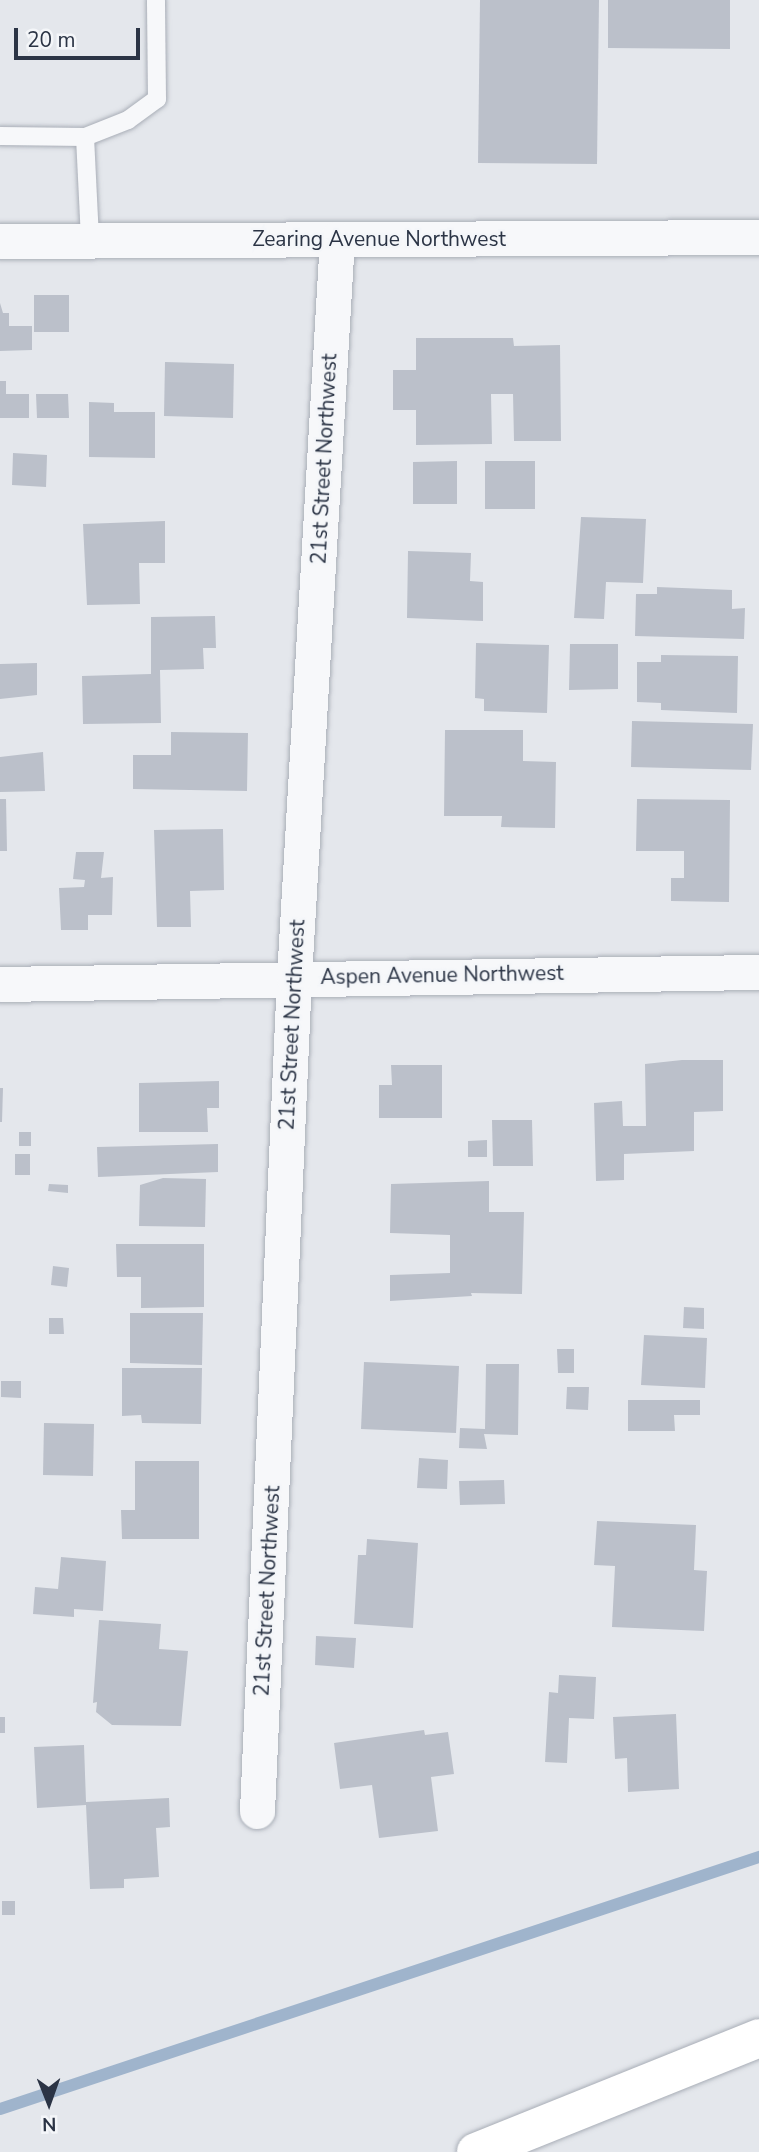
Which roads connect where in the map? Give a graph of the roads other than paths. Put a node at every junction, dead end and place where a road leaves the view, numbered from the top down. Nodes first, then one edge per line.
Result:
1 (156, 0) edge
2 (0, 136) edge
3 (85, 136) junction
4 (759, 237) edge
5 (337, 239) junction
6 (90, 240) junction
7 (0, 241) edge
8 (759, 972) edge
9 (294, 977) junction
10 (0, 984) edge
11 (257, 1811) dead end
12 (759, 2038) edge
13 (476, 2152) edge

1 - 3 lane
2 - 3 lane
3 - 6 lane
4 - 5 street, Zearing Avenue Northwest
5 - 6 street, Zearing Avenue Northwest
5 - 9 street, 21st Street Northwest
6 - 7 street, Zearing Avenue Northwest
8 - 9 street, Aspen Avenue Northwest
9 - 10 street, Aspen Avenue Northwest
9 - 11 street, 21st Street Northwest
12 - 13 highway

